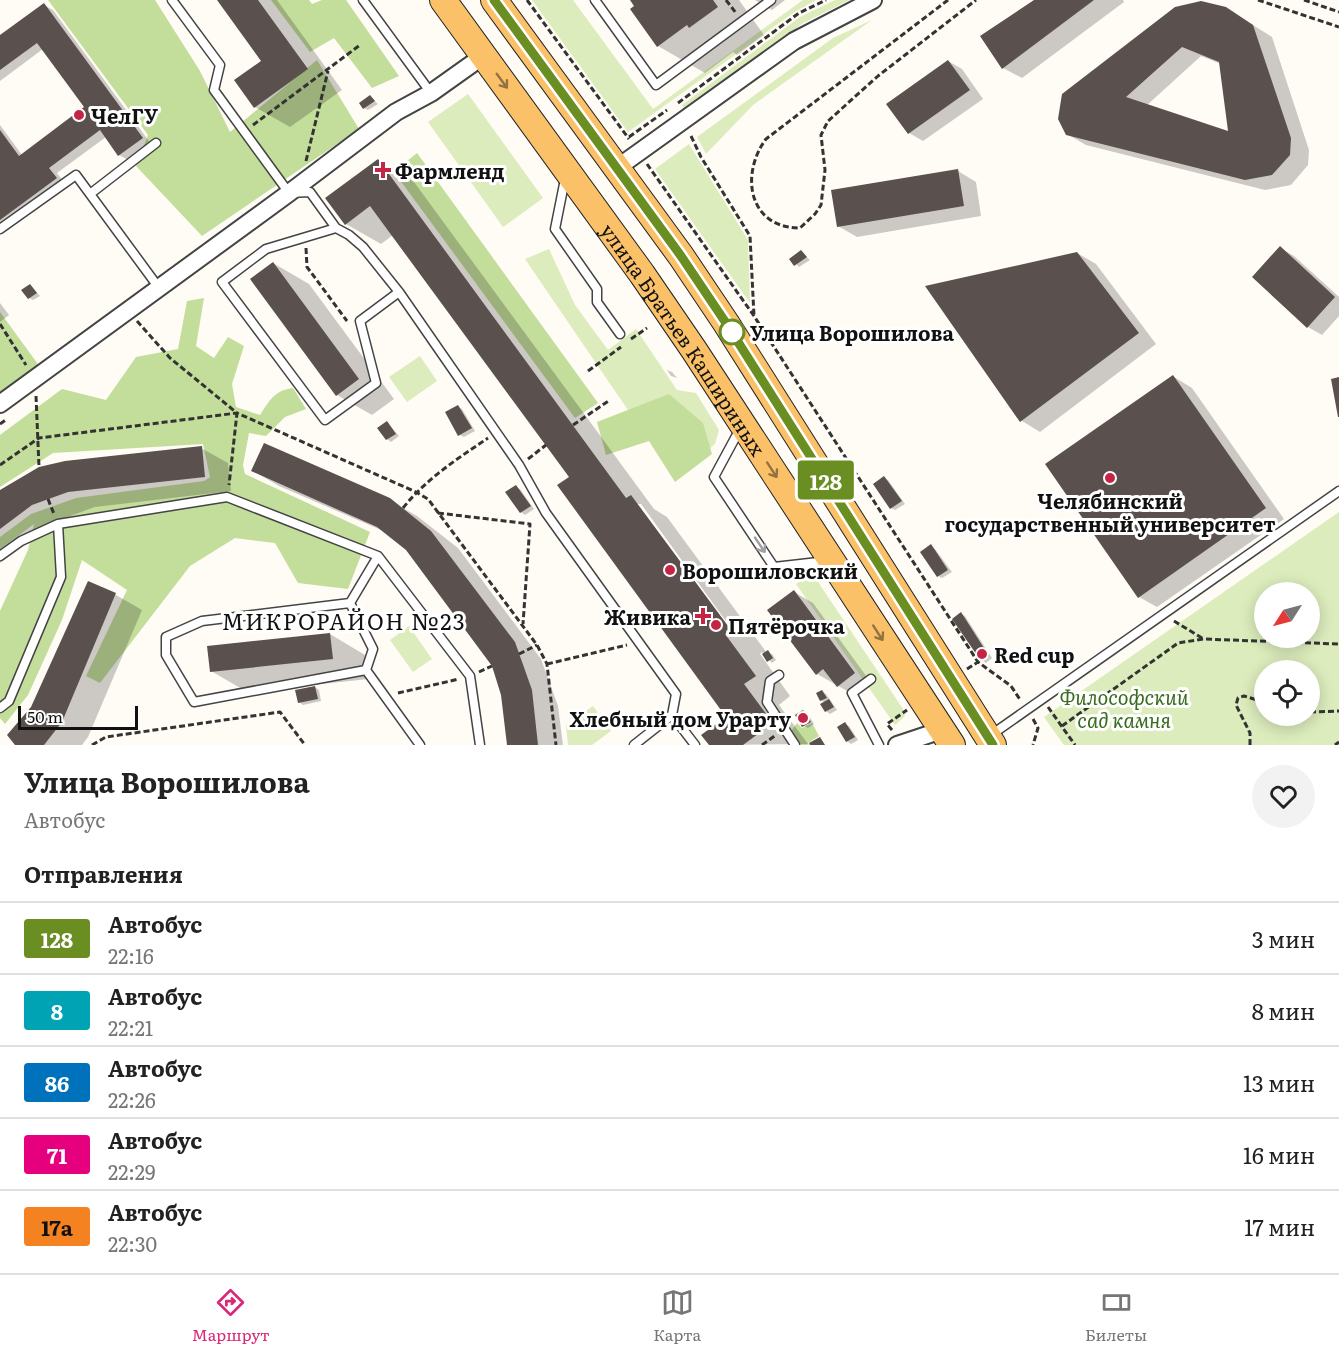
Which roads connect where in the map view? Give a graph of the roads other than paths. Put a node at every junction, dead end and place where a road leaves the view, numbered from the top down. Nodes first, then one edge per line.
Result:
1 (172, 0) edge
2 (363, 0) edge
3 (443, 0) edge
4 (494, 0) edge
5 (595, 0) edge
6 (771, 0) edge
7 (873, 0) edge
8 (483, 56) junction
9 (430, 93) junction
10 (156, 143) dead end
11 (617, 168) junction
12 (567, 170) junction
13 (295, 189) junction
14 (90, 194) junction
15 (336, 228) junction
16 (0, 229) edge
17 (159, 289) junction
18 (399, 292) junction
19 (620, 334) dead end
20 (0, 404) edge
21 (742, 424) junction
22 (1339, 491) edge
23 (58, 524) junction
24 (0, 556) edge
25 (378, 556) junction
26 (830, 560) junction
27 (350, 603) junction
28 (366, 670) junction
29 (779, 675) dead end
30 (872, 679) dead end
31 (0, 708) edge
32 (672, 715) junction
33 (947, 737) edge
34 (991, 741) edge
35 (420, 745) edge
36 (480, 745) edge
37 (634, 745) edge
38 (695, 745) edge
39 (795, 745) edge
40 (879, 745) edge
41 (897, 745) edge

1 - 13 lane
2 - 9 lane
3 - 8 main road, улица Братьев Кашириных
4 - 11 main road
5 - 6 lane
7 - 11 street
8 - 9 street
8 -> 12 main road, улица Братьев Кашириных
9 - 13 street
10 - 14 lane
11 - 34 main road
12 - 19 lane
12 - 21 main road, улица Братьев Кашириных
13 - 15 lane
13 - 17 street
14 - 16 lane
14 - 17 lane
15 - 18 lane
15 - 18 lane
17 - 20 street
18 - 32 lane
21 -> 26 main road, улица Братьев Кашириных
21 -> 26 lane
22 - 34 lane
23 - 24 lane
23 - 25 lane
23 - 31 lane
25 - 27 lane
25 - 36 lane
26 -> 33 main road, улица Братьев Кашириных
27 - 28 lane
27 - 28 lane
28 - 35 lane
29 - 39 lane
30 - 40 lane
32 - 37 lane
32 - 38 lane
33 - 34 main road
33 - 41 street

